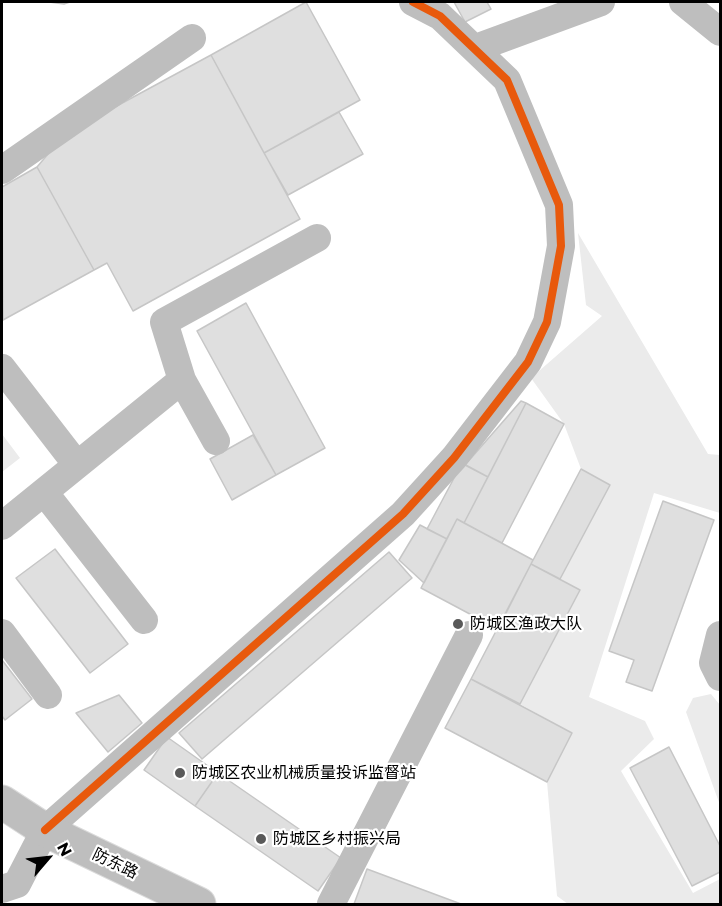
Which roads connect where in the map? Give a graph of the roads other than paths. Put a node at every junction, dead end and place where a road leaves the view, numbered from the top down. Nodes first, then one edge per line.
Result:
1 (413, 2) edge
2 (601, 2) edge
3 (683, 2) edge
4 (720, 32) edge
5 (192, 38) dead end
6 (476, 48) junction
7 (2, 170) edge
8 (317, 238) dead end
9 (2, 368) edge
10 (182, 380) junction
11 (216, 441) dead end
12 (77, 465) junction
13 (44, 492) junction
14 (2, 526) edge
15 (144, 620) dead end
16 (2, 633) edge
17 (469, 634) dead end
18 (720, 635) edge
19 (720, 677) edge
20 (48, 695) dead end
21 (2, 802) edge
22 (45, 830) junction
23 (2, 889) edge
24 (190, 902) edge
25 (331, 904) edge

1 - 6 street
2 - 6 street
3 - 4 street
5 - 7 street
6 - 22 street
8 - 10 street
9 - 12 street
10 - 11 street
10 - 12 street
12 - 13 street
13 - 14 street
13 - 15 street
16 - 20 street
17 - 25 street
18 - 19 street
21 - 22 main road, 防东路
22 - 23 street
22 - 24 main road, 防东路

